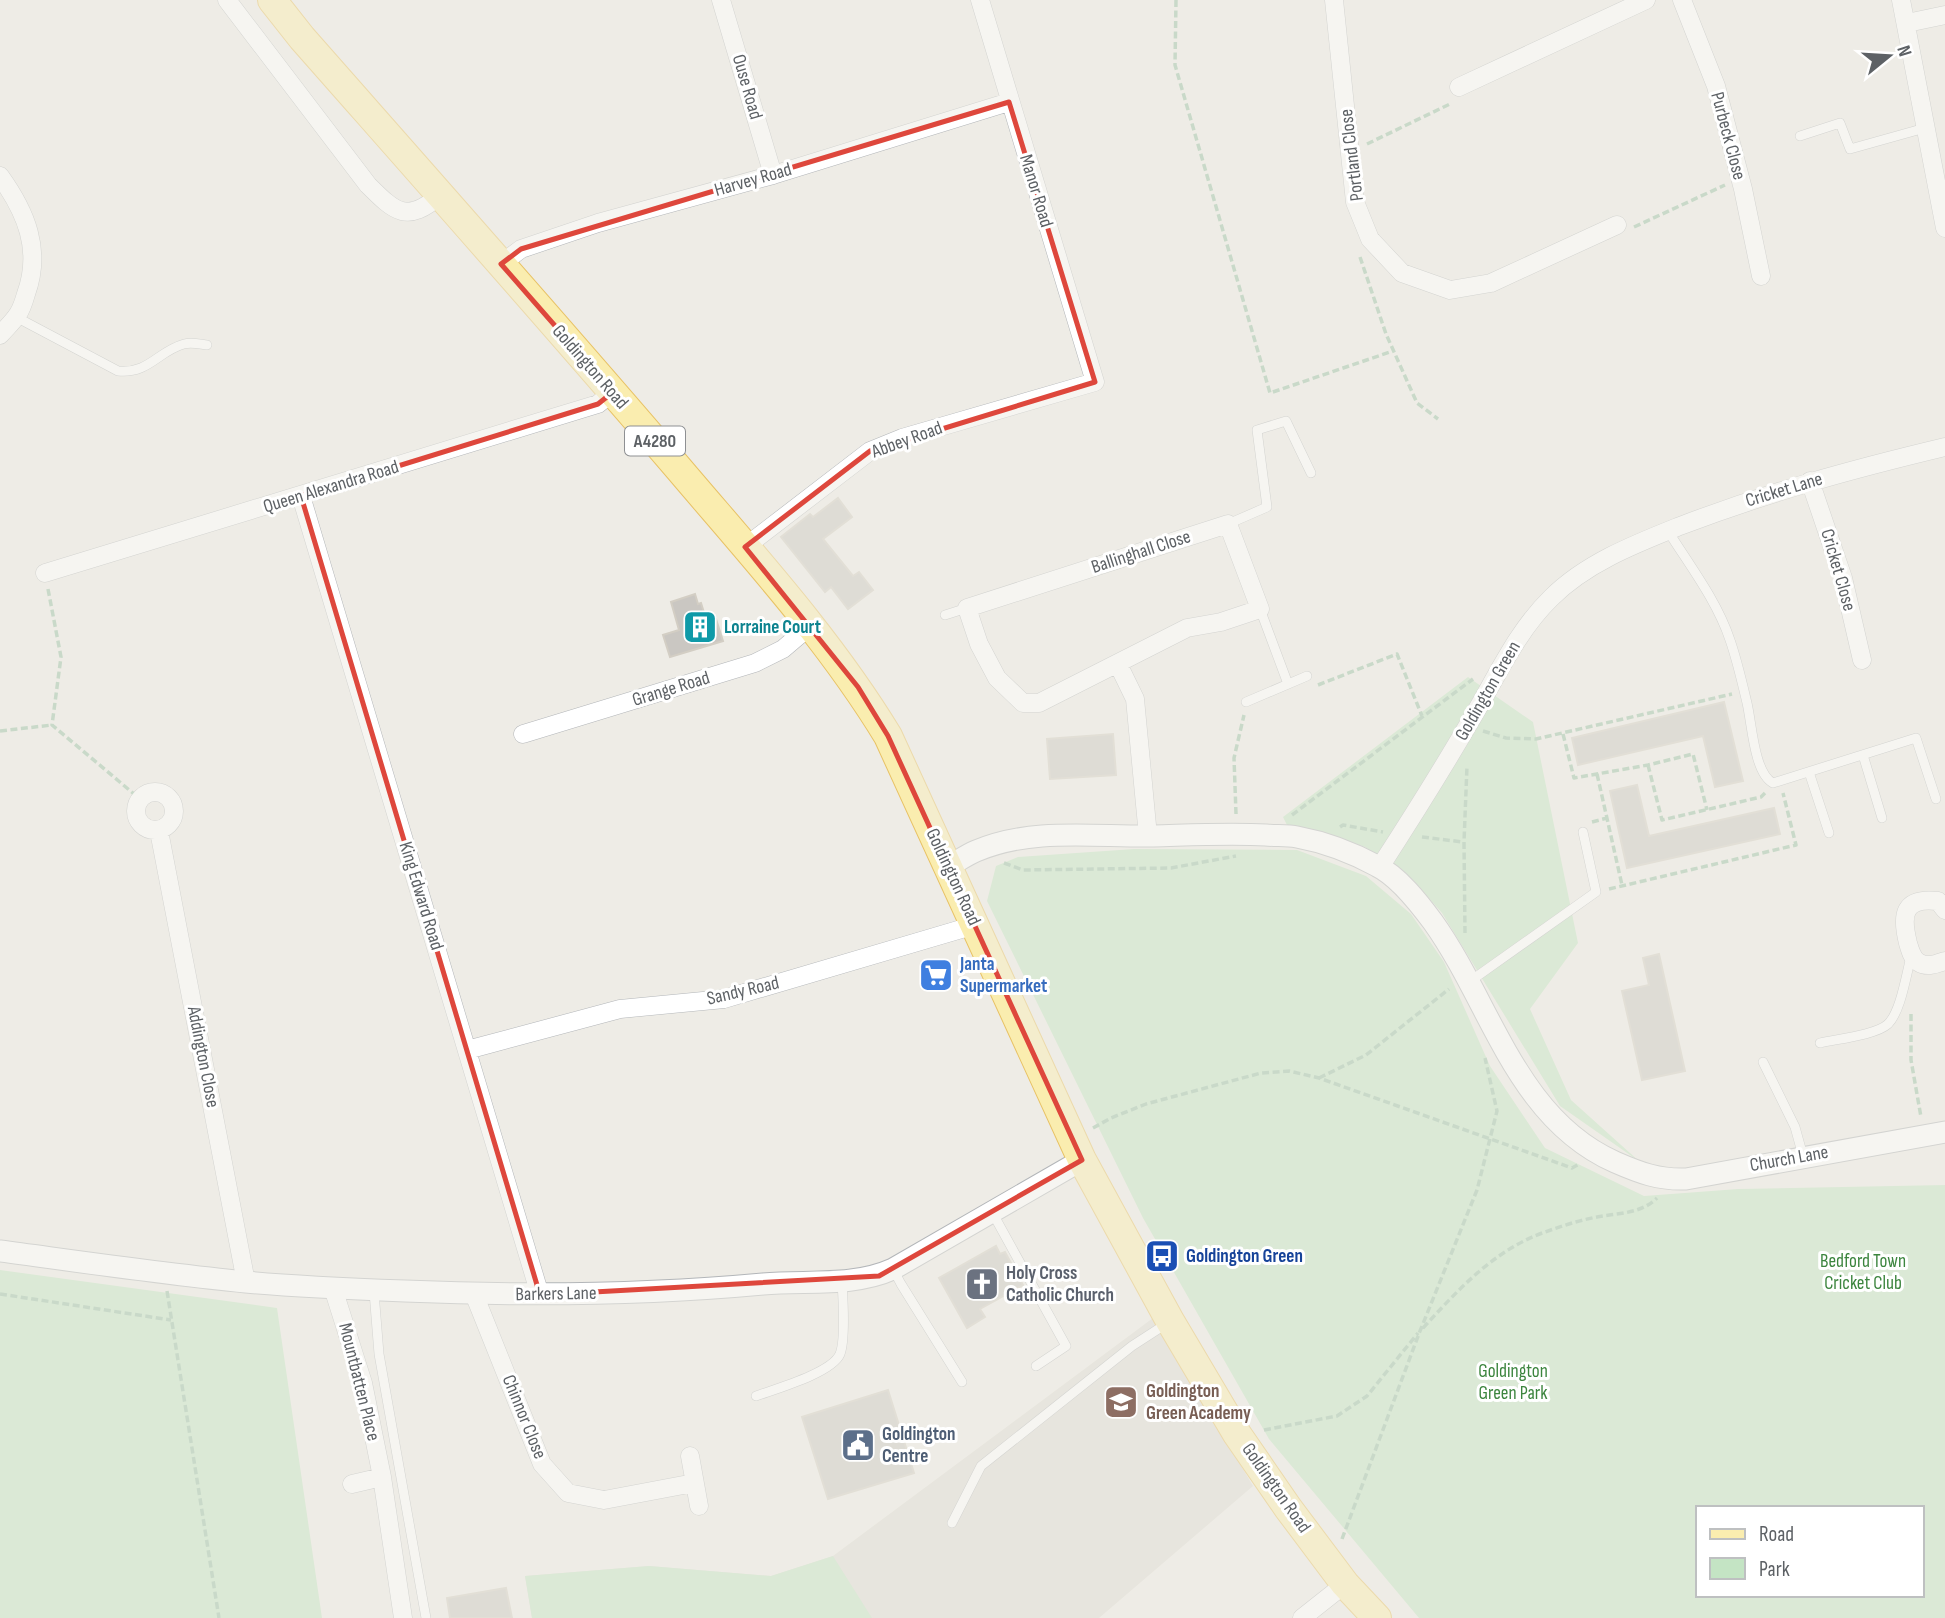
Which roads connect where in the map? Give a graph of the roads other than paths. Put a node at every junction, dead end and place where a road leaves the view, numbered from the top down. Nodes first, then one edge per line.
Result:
1 (227, 0) edge
2 (272, 0) edge
3 (721, 0) edge
4 (979, 0) edge
5 (1334, 0) edge
6 (1646, 0) edge
7 (1682, 0) edge
8 (1901, 0) edge
9 (1945, 15) edge
10 (1907, 23) junction
11 (1460, 87) road end
12 (1009, 102) junction
13 (1925, 128) junction
14 (1800, 136) dead end
15 (773, 175) junction
16 (0, 176) edge
17 (440, 195) junction
18 (1617, 225) road end
19 (1945, 229) edge
20 (501, 264) junction
21 (1761, 276) dead end
22 (16, 317) junction
23 (0, 335) edge
24 (207, 345) dead end
25 (1095, 382) joint
26 (613, 392) junction
27 (1945, 447) edge
28 (1311, 473) dead end
29 (1810, 481) junction
30 (300, 496) junction
31 (1228, 524) junction
32 (1668, 531) junction
33 (745, 547) junction
34 (1628, 547) joint
35 (45, 573) road end
36 (967, 608) junction
37 (1260, 609) junction
38 (945, 615) dead end
39 (810, 626) junction
40 (1862, 660) dead end
41 (1118, 664) junction
42 (1307, 676) road end
43 (1289, 684) junction
44 (1246, 702) road end
45 (523, 734) dead end
46 (1863, 755) junction
47 (1809, 772) junction
48 (1936, 799) dead end
49 (1882, 818) dead end
50 (159, 831) junction
51 (1583, 832) dead end
52 (1829, 833) dead end
53 (1148, 836) junction
54 (948, 867) junction
55 (1380, 867) junction
56 (1945, 910) edge
57 (975, 925) junction
58 (1912, 956) junction
59 (1945, 961) edge
60 (1467, 978) junction
61 (1820, 1043) dead end
62 (467, 1050) junction
63 (1763, 1062) dead end
64 (1935, 1133) edge
65 (1803, 1156) junction
66 (1082, 1160) junction
67 (992, 1211) junction
68 (0, 1251) edge
69 (894, 1269) junction
70 (246, 1282) junction
71 (842, 1282) junction
72 (333, 1288) junction
73 (374, 1290) junction
74 (474, 1294) junction
75 (540, 1295) junction
76 (1170, 1321) junction
77 (1036, 1366) dead end
78 (962, 1382) dead end
79 (756, 1396) dead end
80 (690, 1456) dead end
81 (382, 1477) junction
82 (694, 1483) junction
83 (352, 1485) dead end
84 (699, 1506) dead end
85 (952, 1523) dead end
86 (1339, 1575) junction
87 (403, 1618) edge
88 (426, 1618) edge
89 (1302, 1618) edge
90 (1377, 1618) edge

1 - 17 street
2 - 17 main road, Goldington Road / A4280
3 - 15 street, Ouse Road
4 - 12 street, Manor Road
5 - 18 street, Portland Close
6 - 11 street
7 - 21 street, Purbeck Close
8 - 10 street
9 - 10 street
10 - 13 street
12 - 15 street, Harvey Road
12 - 25 street, Manor Road
13 - 14 lane
13 - 19 street
15 - 20 street, Harvey Road
16 - 22 street
17 - 20 main road, Goldington Road / A4280
20 - 26 main road, Goldington Road / A4280
22 - 23 street
22 - 24 lane
25 - 33 street, Abbey Road
26 - 30 street, Queen Alexandra Road
26 - 33 main road, Goldington Road / A4280
27 - 29 street, Cricket Lane
28 - 31 lane
29 - 32 street, Cricket Lane
29 - 40 street, Cricket Close
30 - 35 street, Queen Alexandra Road
30 - 62 street, King Edward Road
31 - 36 street, Ballinghall Close
31 - 37 street
32 - 34 street, Cricket Lane
32 - 47 lane
33 - 39 main road, Goldington Road / A4280
34 - 55 street, Goldington Green
36 - 38 lane, Ballinghall Close
36 - 41 street
37 - 41 street
37 - 43 lane
39 - 45 street, Grange Road
39 - 54 main road, Goldington Road / A4280
41 - 53 street
42 - 43 lane
43 - 44 lane
46 - 47 lane
46 - 48 lane
46 - 49 lane
47 - 52 lane
50 - 50 street
50 - 70 street, Addington Close
51 - 60 lane
53 - 54 street
53 - 55 street
54 - 57 main road, Goldington Road / A4280
55 - 60 street
56 - 58 street
57 - 62 street, Sandy Road
57 - 66 main road, Goldington Road / A4280
58 - 59 street
58 - 61 lane
60 - 65 street, Church Lane
62 - 75 street, King Edward Road
63 - 65 lane
64 - 65 street, Church Lane
66 - 67 street, Barkers Lane
66 - 76 main road, Goldington Road / A4280
67 - 69 street, Barkers Lane
67 - 77 lane
68 - 70 street, Barkers Lane
69 - 71 street, Barkers Lane
69 - 78 lane
70 - 72 street, Barkers Lane
71 - 75 street, Barkers Lane
71 - 79 lane
72 - 73 street, Barkers Lane
72 - 81 street, Mountbatten Place
73 - 74 street, Barkers Lane
73 - 88 lane
74 - 75 street, Barkers Lane
74 - 82 street, Chinnor Close
76 - 85 lane
76 - 86 main road, Goldington Road / A4280
80 - 82 street
81 - 83 street
81 - 87 street, Mountbatten Place
82 - 84 street
86 - 89 street
86 - 90 main road, Goldington Road / A4280

